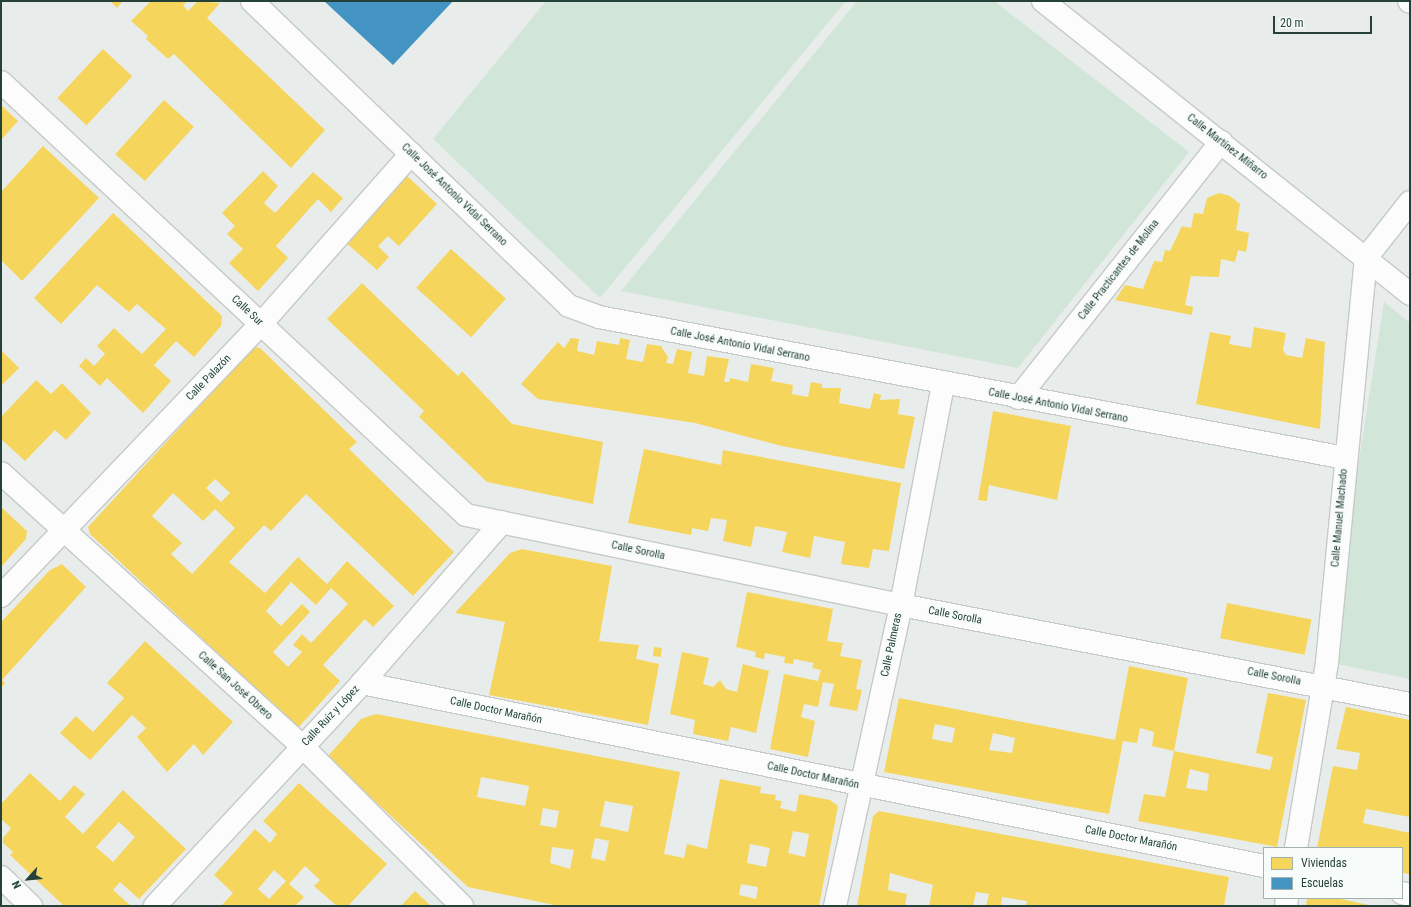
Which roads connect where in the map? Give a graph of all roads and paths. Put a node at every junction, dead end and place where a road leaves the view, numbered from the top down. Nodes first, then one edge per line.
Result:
1 (252, 1) edge
2 (1043, 1) edge
3 (1, 82) edge
4 (1221, 142) junction
5 (411, 154) junction
6 (1410, 202) edge
7 (1366, 258) junction
8 (1410, 294) edge
9 (261, 324) junction
10 (944, 384) junction
11 (1018, 398) junction
12 (1345, 458) junction
13 (1, 473) edge
14 (502, 522) junction
15 (63, 530) junction
16 (1, 596) edge
17 (901, 605) junction
18 (362, 683) junction
19 (1324, 687) junction
20 (1410, 704) edge
21 (303, 747) junction
22 (861, 786) junction
23 (1296, 847) edge
24 (1263, 866) edge
25 (1, 877) edge
26 (31, 906) edge
27 (155, 906) edge
28 (462, 906) edge
29 (835, 906) edge

1 - 5 street, Calle José Antonio Vidal Serrano
2 - 4 street, Calle Martínez Miñarro
3 - 9 street, Calle Sur
4 - 7 street, Calle Martínez Miñarro
4 - 11 street, Calle Practicantes de Molina
5 - 9 street, Calle Palazón
5 - 10 street, Calle José Antonio Vidal Serrano
6 - 7 street
7 - 8 street, Calle Martínez Miñarro
7 - 12 street, Calle Manuel Machado
9 - 14 street, Calle Sur
9 - 15 street, Calle Palazón
10 - 11 street, Calle José Antonio Vidal Serrano
10 - 17 street, Calle Palmeras
11 - 12 street, Calle José Antonio Vidal Serrano
12 - 19 street, Calle Manuel Machado
13 - 15 street, Calle San José Obrero
14 - 17 street, Calle Sorolla
14 - 18 street, Calle Ruiz y López
15 - 16 street, Calle Palazón
15 - 21 street, Calle San José Obrero
17 - 19 street, Calle Sorolla
17 - 22 street, Calle Palmeras
18 - 21 street, Calle Ruiz y López
18 - 22 street, Calle Doctor Marañón
19 - 20 street, Calle Sorolla
19 - 23 street, Calle Manuel Machado
21 - 27 street, Calle Ruiz y López
21 - 28 street, Calle San José Obrero
22 - 24 street, Calle Doctor Marañón
22 - 29 street, Calle Palmeras
25 - 26 street

